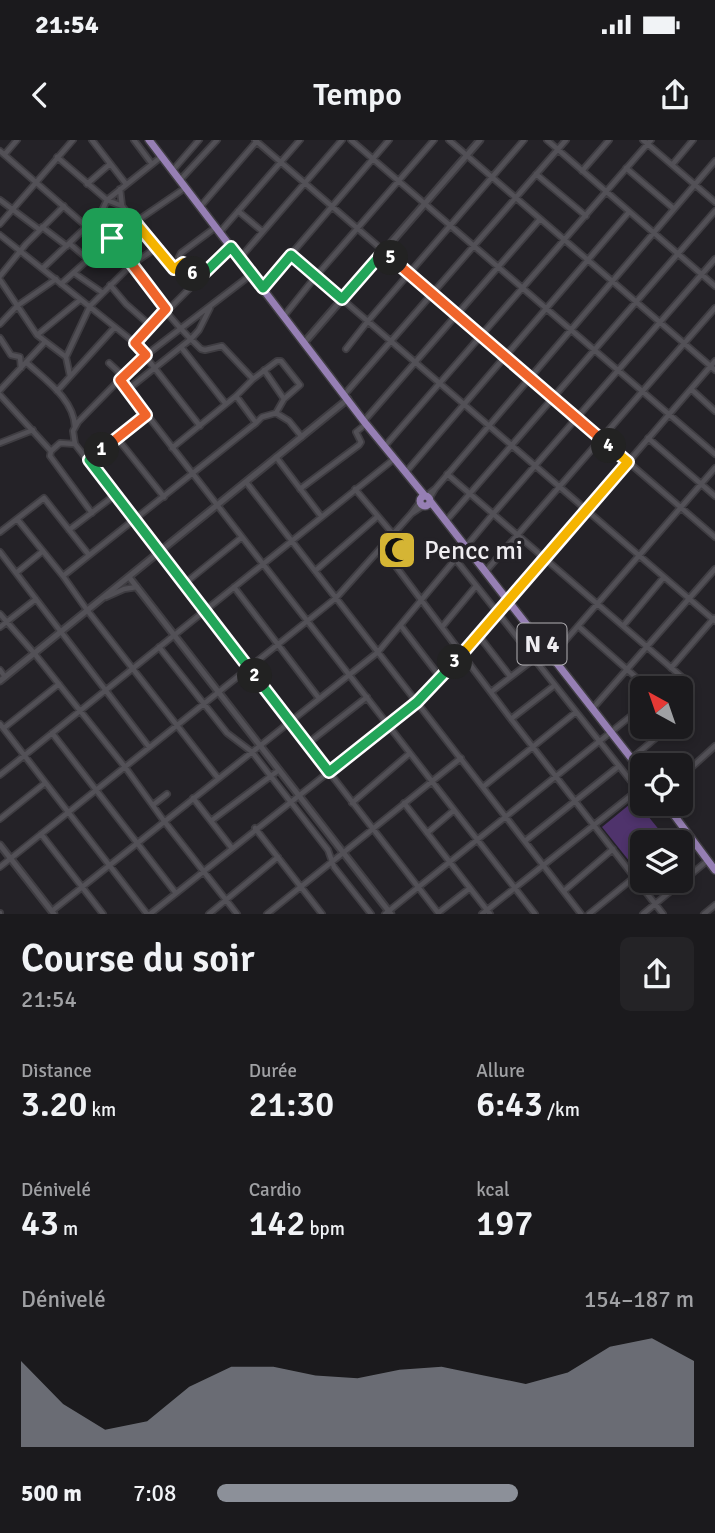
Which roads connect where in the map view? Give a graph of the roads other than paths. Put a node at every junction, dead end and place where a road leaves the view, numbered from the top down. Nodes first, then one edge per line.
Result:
1 (17, 140) edge
2 (73, 140) edge
3 (92, 140) edge
4 (134, 140) edge
5 (199, 140) edge
6 (300, 140) edge
7 (342, 140) edge
8 (351, 140) edge
9 (389, 140) edge
10 (434, 140) edge
11 (480, 140) edge
12 (524, 140) edge
13 (547, 140) edge
14 (566, 140) edge
15 (609, 140) edge
16 (693, 140) edge
17 (215, 141) edge
18 (256, 141) edge
19 (450, 141) edge
20 (647, 141) edge
21 (152, 142) edge
22 (557, 150) junction
23 (3, 152) edge
24 (466, 155) junction
25 (57, 157) junction
26 (161, 157) junction
27 (373, 159) junction
28 (715, 161) edge
29 (281, 162) junction
30 (110, 164) junction
31 (152, 164) junction
32 (672, 165) junction
33 (626, 168) junction
34 (173, 171) junction
35 (582, 171) junction
36 (536, 174) junction
37 (492, 177) junction
38 (180, 180) junction
39 (37, 181) junction
40 (398, 181) junction
41 (305, 183) junction
42 (87, 184) junction
43 (125, 184) junction
44 (695, 184) junction
45 (186, 187) junction
46 (120, 189) junction
47 (606, 192) junction
48 (516, 198) junction
49 (0, 200) edge
50 (107, 200) junction
51 (715, 202) edge
52 (425, 203) junction
53 (64, 206) junction
54 (122, 206) junction
55 (200, 207) junction
56 (332, 207) junction
57 (674, 209) junction
58 (12, 210) junction
59 (237, 211) junction
60 (715, 211) edge
61 (629, 212) junction
62 (586, 216) junction
63 (97, 217) junction
64 (540, 219) junction
65 (135, 222) junction
66 (0, 224) edge
67 (450, 225) junction
68 (87, 227) junction
69 (41, 228) junction
70 (357, 228) junction
71 (217, 230) junction
72 (262, 232) junction
73 (653, 233) junction
74 (0, 235) edge
75 (112, 238) junction
76 (565, 240) junction
77 (68, 245) junction
78 (474, 246) junction
79 (231, 247) junction
80 (156, 248) junction
81 (384, 251) junction
82 (20, 252) junction
83 (677, 254) junction
84 (291, 255) junction
85 (239, 259) junction
86 (715, 259) edge
87 (89, 260) junction
88 (588, 260) junction
89 (183, 263) junction
90 (131, 265) junction
91 (498, 267) junction
92 (43, 268) junction
93 (174, 269) junction
94 (74, 273) junction
95 (409, 273) junction
96 (252, 274) junction
97 (701, 274) junction
98 (316, 276) junction
99 (0, 278) edge
100 (56, 279) junction
101 (198, 279) junction
102 (612, 281) junction
103 (61, 284) junction
104 (110, 285) junction
105 (715, 286) edge
106 (190, 288) junction
107 (263, 288) junction
108 (523, 288) junction
109 (103, 293) junction
110 (433, 294) junction
111 (342, 299) junction
112 (80, 300) junction
113 (636, 302) junction
114 (211, 305) junction
115 (17, 306) junction
116 (90, 306) junction
117 (715, 308) edge
118 (166, 309) junction
119 (547, 309) junction
120 (457, 315) junction
121 (284, 316) junction
122 (368, 321) junction
123 (660, 322) junction
124 (0, 324) edge
125 (151, 326) junction
126 (115, 327) junction
127 (181, 328) junction
128 (571, 330) junction
129 (37, 335) junction
130 (481, 336) junction
131 (0, 338) edge
132 (191, 339) junction
133 (391, 341) junction
134 (44, 343) junction
135 (135, 343) junction
136 (304, 343) junction
137 (684, 343) junction
138 (181, 347) junction
139 (346, 349) dead end
140 (594, 350) junction
141 (33, 355) junction
142 (146, 355) junction
143 (505, 356) junction
144 (20, 357) junction
145 (66, 357) junction
146 (715, 361) edge
147 (26, 362) junction
148 (416, 362) junction
149 (109, 363) dead end
150 (21, 368) junction
151 (155, 368) junction
152 (713, 368) edge
153 (264, 370) junction
154 (618, 370) junction
155 (70, 376) junction
156 (530, 377) junction
157 (122, 378) junction
158 (253, 379) junction
159 (440, 383) junction
160 (691, 389) junction
161 (127, 390) junction
162 (57, 391) junction
163 (642, 391) junction
164 (0, 393) edge
165 (236, 396) junction
166 (346, 397) junction
167 (553, 397) junction
168 (284, 399) junction
169 (225, 403) junction
170 (464, 404) junction
171 (715, 411) edge
172 (276, 413) junction
173 (669, 414) junction
174 (146, 415) junction
175 (577, 418) junction
176 (256, 423) junction
177 (365, 423) junction
178 (200, 426) junction
179 (489, 426) junction
180 (75, 429) junction
181 (33, 430) junction
182 (302, 436) junction
183 (117, 438) junction
184 (648, 438) junction
185 (601, 439) junction
186 (0, 443) edge
187 (75, 444) junction
188 (512, 445) junction
189 (172, 447) junction
190 (384, 447) junction
191 (51, 451) junction
192 (715, 454) edge
193 (276, 457) junction
194 (394, 459) junction
195 (89, 460) junction
196 (628, 462) junction
197 (535, 466) junction
198 (715, 468) edge
199 (405, 473) junction
200 (193, 474) junction
201 (447, 474) junction
202 (245, 481) junction
203 (701, 484) junction
204 (559, 486) junction
205 (300, 489) junction
206 (355, 489) junction
207 (470, 494) junction
208 (115, 495) junction
209 (715, 496) edge
210 (164, 497) junction
211 (425, 501) junction
212 (217, 503) junction
213 (680, 507) junction
214 (586, 510) junction
215 (92, 513) junction
216 (494, 514) junction
217 (321, 516) junction
218 (377, 517) junction
219 (17, 519) junction
220 (443, 520) junction
221 (135, 521) junction
222 (69, 530) junction
223 (0, 532) edge
224 (393, 534) junction
225 (517, 535) junction
226 (242, 537) junction
227 (715, 537) edge
228 (291, 540) junction
229 (466, 547) junction
230 (382, 548) junction
231 (43, 551) junction
232 (0, 552) edge
233 (159, 552) junction
234 (89, 555) junction
235 (639, 555) junction
236 (544, 558) junction
237 (455, 560) junction
238 (262, 564) junction
239 (715, 569) edge
240 (315, 570) junction
241 (485, 572) junction
242 (16, 573) junction
243 (64, 576) junction
244 (129, 577) junction
245 (664, 577) junction
246 (184, 584) junction
247 (476, 586) junction
248 (137, 587) junction
249 (234, 587) junction
250 (336, 598) junction
251 (690, 598) junction
252 (36, 599) junction
253 (102, 599) junction
254 (422, 601) junction
255 (508, 601) junction
256 (597, 604) junction
257 (87, 610) junction
258 (204, 611) junction
259 (498, 613) junction
260 (0, 614) edge
261 (714, 619) edge
262 (308, 621) junction
263 (6, 622) junction
264 (401, 626) junction
265 (578, 626) junction
266 (623, 626) junction
267 (0, 627) edge
268 (442, 627) junction
269 (62, 631) junction
270 (175, 634) junction
271 (479, 636) junction
272 (278, 645) junction
273 (159, 647) junction
274 (648, 647) junction
275 (378, 652) junction
276 (34, 653) junction
277 (463, 654) junction
278 (552, 656) junction
279 (534, 659) junction
280 (248, 667) junction
281 (671, 668) junction
282 (132, 669) junction
283 (628, 669) junction
284 (0, 670) edge
285 (349, 674) junction
286 (511, 676) junction
287 (635, 676) edge
288 (680, 676) edge
289 (440, 677) junction
290 (3, 679) edge
291 (59, 684) junction
292 (555, 685) junction
293 (105, 690) junction
294 (219, 691) junction
295 (491, 692) junction
296 (319, 697) junction
297 (367, 697) junction
298 (417, 702) junction
299 (202, 704) junction
300 (593, 708) junction
301 (80, 711) junction
302 (576, 712) junction
303 (630, 717) edge
304 (511, 719) junction
305 (290, 721) junction
306 (176, 725) junction
307 (388, 725) junction
308 (2, 726) edge
309 (611, 732) junction
310 (52, 733) junction
311 (655, 739) edge
312 (599, 741) junction
313 (260, 744) junction
314 (307, 744) junction
315 (715, 746) edge
316 (149, 747) junction
317 (533, 747) junction
318 (252, 752) junction
319 (410, 753) junction
320 (638, 753) edge
321 (24, 756) junction
322 (630, 756) edge
323 (461, 758) junction
324 (619, 766) junction
325 (693, 766) edge
326 (125, 767) junction
327 (280, 769) junction
328 (329, 772) junction
329 (0, 775) edge
330 (270, 775) junction
331 (556, 776) junction
332 (218, 778) junction
333 (431, 782) junction
334 (45, 783) junction
335 (483, 787) junction
336 (96, 790) junction
337 (167, 794) dead end
338 (299, 794) junction
339 (193, 798) junction
340 (575, 801) junction
341 (290, 802) junction
342 (352, 803) junction
343 (404, 803) junction
344 (153, 805) junction
345 (454, 811) junction
346 (68, 812) junction
347 (675, 816) edge
348 (506, 817) junction
349 (0, 819) edge
350 (164, 821) junction
351 (211, 821) junction
352 (594, 825) junction
353 (255, 828) junction
354 (372, 829) junction
355 (686, 830) edge
356 (427, 832) junction
357 (41, 834) junction
358 (693, 839) edge
359 (476, 841) junction
360 (525, 841) junction
361 (137, 843) junction
362 (0, 845) edge
363 (231, 848) junction
364 (613, 849) junction
365 (344, 852) junction
366 (278, 857) junction
367 (10, 859) junction
368 (708, 860) junction
369 (332, 861) junction
370 (450, 862) junction
371 (109, 865) junction
372 (543, 865) junction
373 (0, 867) edge
374 (203, 870) junction
375 (715, 870) edge
376 (630, 871) edge
377 (630, 881) edge
378 (301, 886) junction
379 (82, 887) junction
380 (418, 887) junction
381 (470, 888) junction
382 (514, 888) junction
383 (564, 891) junction
384 (176, 892) junction
385 (647, 893) edge
386 (226, 899) junction
387 (655, 903) junction
388 (715, 905) edge
389 (489, 911) edge
390 (53, 912) edge
391 (389, 913) edge
392 (439, 913) edge
393 (103, 914) edge
394 (148, 914) edge
395 (209, 914) edge
396 (237, 914) edge
397 (267, 914) edge
398 (322, 914) edge
399 (371, 914) edge
400 (482, 914) edge
401 (535, 914) edge
402 (581, 914) edge
403 (589, 914) edge
404 (643, 914) edge
405 (663, 914) edge
406 (704, 914) edge

1 - 23 street
2 - 25 street
3 - 30 street
4 - 31 street
5 - 34 street
6 - 29 street
7 - 41 street
8 - 27 street
9 - 27 street
10 - 40 street
11 - 24 street
12 - 37 street
13 - 22 street
14 - 22 street
15 - 35 street
16 - 32 street
17 - 38 street
18 - 29 street
18 - 55 street
19 - 24 street
20 - 32 street
20 - 33 street
21 - 26 main road, N 4
22 - 35 street
22 - 36 street
23 - 39 street
24 - 37 street
24 - 52 street
25 - 39 street
25 - 42 street
26 - 31 street
26 - 34 main road, N 4
27 - 40 street
27 - 56 street
28 - 44 street
29 - 41 street
29 - 59 street
30 - 42 street
30 - 43 street
31 - 43 street
32 - 44 street
33 - 47 street
33 - 57 street
34 - 38 main road, N 4
35 - 47 street
36 - 48 street
36 - 62 street
37 - 48 street
37 - 67 street
38 - 45 main road, N 4
39 - 53 street
39 - 58 street
40 - 52 street
40 - 70 street
41 - 56 street
41 - 72 street
42 - 50 street
43 - 46 street
44 - 51 street
44 - 57 street
45 - 55 main road, N 4
45 - 65 street
46 - 50 street
46 - 54 street
47 - 61 street
47 - 62 street
48 - 64 street
48 - 78 street
49 - 58 street
50 - 54 street
50 - 63 street
52 - 67 street
52 - 81 street
53 - 68 street
53 - 69 street
54 - 65 street
55 - 71 main road, N 4
56 - 70 street
56 - 84 street
57 - 73 street
58 - 66 street
58 - 69 street
59 - 71 street
59 - 72 street
60 - 83 street
61 - 73 street
61 - 88 street
62 - 76 street
63 - 68 street
63 - 75 street
64 - 76 street
64 - 91 street
65 - 75 street
65 - 80 street
67 - 78 street
67 - 95 street
68 - 77 street
69 - 77 street
69 - 82 street
70 - 81 street
70 - 98 street
71 - 79 main road, N 4
71 - 89 street
72 - 85 street
73 - 83 street
73 - 102 street
74 - 82 street
75 - 87 street
75 - 90 street
76 - 88 street
76 - 108 street
77 - 87 street
77 - 92 street
78 - 91 street
78 - 110 street
79 - 85 main road, N 4
79 - 101 street
80 - 90 street
80 - 93 street
81 - 95 street
81 - 111 street
82 - 92 street
82 - 99 street
83 - 97 street
83 - 113 street
84 - 98 street
84 - 107 street
85 - 96 main road, N 4
86 - 97 street
87 - 94 street
88 - 102 street
88 - 119 street
89 - 93 street
89 - 101 street
90 - 104 street
90 - 118 street
91 - 108 street
91 - 120 street
92 - 100 street
93 - 106 street
94 - 103 street
94 - 109 street
95 - 110 street
95 - 122 street
96 - 107 main road, N 4
96 - 114 street
97 - 105 street
97 - 123 street
98 - 111 street
98 - 121 street
99 - 115 street
100 - 103 street
100 - 115 street
101 - 106 street
102 - 113 street
102 - 128 street
103 - 112 street
104 - 109 street
104 - 125 street
106 - 118 street
107 - 121 main road, N 4
108 - 119 street
108 - 130 street
109 - 116 street
110 - 120 street
110 - 133 street
111 - 122 street
111 - 136 street
112 - 116 street
112 - 129 street
113 - 123 street
113 - 140 street
114 - 127 street
114 - 132 street
115 - 124 street
115 - 129 street
116 - 126 street
116 - 145 street
117 - 137 street
118 - 125 street
118 - 127 street
119 - 128 street
119 - 143 street
120 - 130 street
120 - 148 street
121 - 136 main road, N 4
122 - 133 street
122 - 139 street
123 - 137 street
123 - 154 street
125 - 135 street
126 - 135 street
126 - 155 street
127 - 132 street
127 - 142 street
128 - 140 street
128 - 156 street
129 - 134 street
130 - 143 street
130 - 159 street
131 - 144 street
132 - 138 street
132 - 158 street
133 - 148 street
133 - 166 street
134 - 141 street
134 - 145 street
135 - 142 street
136 - 166 main road, N 4
137 - 152 street
137 - 163 street
138 - 151 street
138 - 169 street
140 - 154 street
140 - 167 street
141 - 144 street
141 - 147 street
142 - 151 street
142 - 157 street
143 - 156 street
143 - 170 street
144 - 150 street
145 - 155 street
146 - 152 street
147 - 150 street
147 - 162 street
148 - 159 street
148 - 177 street
149 - 157 street
150 - 164 street
151 - 161 street
151 - 178 street
152 - 160 street
153 - 158 street
153 - 168 street
153 - 168 street
154 - 163 street
154 - 175 street
155 - 162 street
156 - 167 street
156 - 179 street
157 - 161 street
157 - 180 street
158 - 165 street
159 - 170 street
159 - 190 street
160 - 171 street
160 - 173 street
161 - 174 street
162 - 180 street
163 - 173 street
163 - 185 street
164 - 181 street
165 - 169 street
165 - 176 street
166 - 177 main road, N 4
166 - 182 street
167 - 175 street
167 - 188 street
168 - 172 street
169 - 178 street
170 - 179 street
170 - 199 street
172 - 176 street
172 - 182 street
173 - 184 street
173 - 192 street
174 - 183 street
174 - 189 street
175 - 185 street
175 - 197 street
176 - 200 street
177 - 190 main road, N 4
177 - 205 street
178 - 189 street
179 - 188 street
179 - 201 street
180 - 187 street
181 - 186 street
181 - 191 street
182 - 193 street
183 - 195 street
183 - 210 street
184 - 196 street
184 - 203 street
185 - 196 street
185 - 204 street
187 - 191 street
187 - 195 street
188 - 197 street
188 - 207 street
189 - 200 street
190 - 194 main road, N 4
191 - 215 street
193 - 202 street
193 - 205 street
194 - 199 main road, N 4
194 - 206 street
195 - 208 street
196 - 213 street
196 - 214 street
197 - 204 street
197 - 216 street
198 - 203 street
199 - 211 main road, N 4
200 - 210 street
200 - 212 street
201 - 207 street
201 - 211 street
202 - 212 street
202 - 228 street
203 - 209 street
203 - 213 street
204 - 214 street
204 - 225 street
205 - 217 street
206 - 217 street
206 - 218 street
207 - 216 street
207 - 220 street
208 - 215 street
208 - 221 street
210 - 221 street
211 - 220 main road, N 4
211 - 224 street
212 - 226 street
212 - 233 street
213 - 227 street
213 - 235 street
214 - 235 street
214 - 236 street
215 - 222 street
216 - 225 street
216 - 229 street
217 - 228 street
218 - 224 street
218 - 240 street
219 - 222 street
219 - 223 street
219 - 231 street
220 - 229 main road, N 4
221 - 233 street
221 - 234 street
222 - 234 street
224 - 230 street
225 - 236 street
225 - 241 street
226 - 238 street
226 - 246 street
228 - 238 street
228 - 240 street
229 - 237 street
229 - 241 main road, N 4
230 - 250 street
230 - 254 street
231 - 242 street
231 - 243 street
232 - 242 street
233 - 244 street
233 - 246 street
234 - 243 street
235 - 245 street
235 - 256 street
236 - 255 street
236 - 256 street
237 - 247 street
237 - 254 street
238 - 249 street
238 - 262 street
239 - 251 street
240 - 250 street
241 - 255 main road, N 4
242 - 252 street
243 - 257 street
244 - 248 street
244 - 253 street
245 - 251 street
245 - 266 street
246 - 258 street
247 - 259 street
247 - 268 street
248 - 253 street
248 - 270 street
249 - 258 street
249 - 272 street
250 - 262 street
250 - 275 street
251 - 261 street
251 - 274 street
252 - 263 street
252 - 269 street
253 - 257 street
254 - 264 street
254 - 268 street
255 - 259 street
255 - 278 main road, N 4
256 - 265 street
256 - 266 street
257 - 269 street
257 - 282 street
258 - 270 street
258 - 280 street
259 - 271 street
259 - 279 street
260 - 263 street
261 - 281 street
262 - 272 street
262 - 285 street
263 - 267 street
263 - 276 street
264 - 275 street
264 - 289 street
265 - 278 street
265 - 283 street
266 - 274 street
268 - 277 street
269 - 276 street
269 - 293 street
270 - 273 street
270 - 294 street
271 - 277 street
271 - 286 street
272 - 280 street
272 - 296 street
273 - 282 street
273 - 299 street
274 - 281 street
274 - 283 street
275 - 285 street
275 - 298 street
276 - 290 street
276 - 291 street
277 - 289 street
277 - 295 street
278 - 300 main road, N 4
279 - 286 street
279 - 292 street
280 - 294 street
280 - 305 street
281 - 288 street
282 - 293 street
282 - 306 street
283 - 287 street
283 - 300 street
284 - 290 street
285 - 296 street
285 - 297 street
286 - 295 street
289 - 298 street
291 - 301 street
291 - 308 street
292 - 302 street
292 - 304 street
293 - 301 street
293 - 316 street
294 - 299 street
294 - 313 street
295 - 304 street
296 - 305 street
297 - 307 street
297 - 314 street
298 - 307 street
298 - 323 street
299 - 306 street
299 - 318 street
300 - 309 main road, N 4
301 - 310 street
301 - 326 street
302 - 312 street
302 - 317 street
303 - 309 street
304 - 317 street
305 - 313 street
305 - 314 street
306 - 316 street
306 - 332 street
307 - 319 street
307 - 328 street
308 - 321 street
309 - 312 street
309 - 322 main road, N 4
310 - 321 street
310 - 336 street
311 - 320 street
312 - 324 street
312 - 331 street
313 - 318 street
313 - 327 street
314 - 328 street
315 - 325 street
316 - 326 street
317 - 331 street
317 - 335 street
318 - 330 street
318 - 332 street
319 - 333 street
319 - 342 street
321 - 329 street
321 - 334 street
323 - 333 street
323 - 335 street
324 - 340 street
324 - 352 street
326 - 336 street
326 - 344 street
327 - 330 street
327 - 338 street
328 - 338 street
328 - 342 street
330 - 341 street
330 - 351 street
331 - 340 street
331 - 348 street
332 - 339 street
333 - 343 street
333 - 345 street
334 - 346 street
334 - 349 street
335 - 348 street
336 - 346 street
336 - 361 street
337 - 344 street
338 - 341 street
338 - 365 street
339 - 350 street
339 - 351 street
340 - 352 street
340 - 360 street
341 - 353 street
341 - 369 street
342 - 354 street
343 - 354 street
343 - 356 street
344 - 350 street
345 - 356 street
345 - 359 street
346 - 357 street
346 - 371 street
347 - 355 main road
348 - 359 street
348 - 360 street
350 - 361 street
350 - 374 street
351 - 363 street
352 - 364 street
352 - 372 street
353 - 363 street
353 - 366 street
354 - 365 street
354 - 380 street
356 - 370 street
357 - 367 street
357 - 379 street
358 - 368 main road
359 - 370 street
359 - 382 street
360 - 372 street
361 - 371 street
361 - 384 street
362 - 367 street
363 - 374 street
364 - 376 street
364 - 383 street
365 - 369 street
365 - 391 street
366 - 378 street
366 - 386 street
367 - 373 street
367 - 390 street
368 - 375 main road
368 - 387 street
369 - 378 street
369 - 399 street
370 - 380 street
370 - 381 street
371 - 379 street
371 - 394 street
372 - 382 street
372 - 383 street
374 - 384 street
374 - 386 street
377 - 403 street
378 - 397 street
378 - 398 street
379 - 390 street
379 - 393 street
380 - 391 street
380 - 392 street
381 - 389 street
381 - 392 street
382 - 389 street
382 - 401 street
383 - 402 street
384 - 394 street
385 - 387 street
386 - 395 street
386 - 396 street
387 - 404 street
387 - 405 street
388 - 406 street
389 - 400 street

